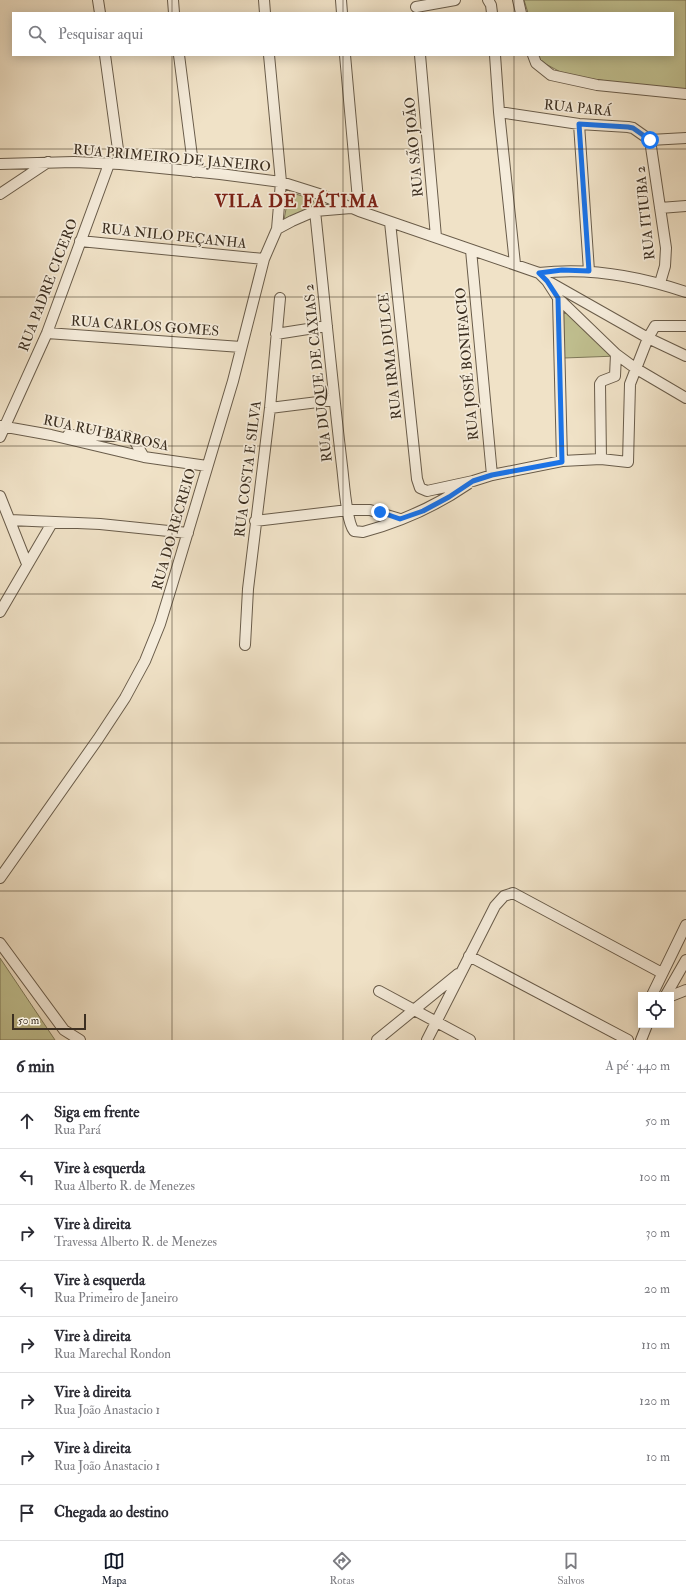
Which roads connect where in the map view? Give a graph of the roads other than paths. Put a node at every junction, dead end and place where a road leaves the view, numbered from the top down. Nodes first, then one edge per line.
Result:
1 (98, 0) edge
2 (173, 0) edge
3 (264, 0) edge
4 (340, 0) edge
5 (455, 0) edge
6 (518, 0) edge
7 (416, 7) edge
8 (100, 12) edge
9 (174, 12) edge
10 (265, 12) edge
11 (342, 12) edge
12 (521, 12) edge
13 (106, 56) edge
14 (180, 56) edge
15 (269, 56) edge
16 (345, 56) edge
17 (420, 56) edge
18 (495, 56) edge
19 (532, 56) edge
20 (686, 94) edge
21 (499, 112) junction
22 (579, 124) junction
23 (686, 138) edge
24 (650, 140) junction
25 (48, 162) junction
26 (0, 164) edge
27 (109, 164) junction
28 (120, 164) junction
29 (194, 172) junction
30 (280, 182) junction
31 (2, 193) edge
32 (0, 202) edge
33 (686, 206) edge
34 (660, 208) junction
35 (355, 209) junction
36 (315, 212) junction
37 (390, 222) junction
38 (277, 229) junction
39 (436, 237) junction
40 (80, 241) junction
41 (471, 250) junction
42 (264, 260) junction
43 (515, 264) junction
44 (589, 271) junction
45 (539, 273) junction
46 (547, 281) junction
47 (660, 283) junction
48 (686, 292) edge
49 (280, 298) dead end
50 (558, 298) junction
51 (327, 326) junction
52 (686, 326) edge
53 (47, 333) junction
54 (276, 334) junction
55 (648, 338) junction
56 (241, 347) junction
57 (616, 354) junction
58 (686, 356) edge
59 (635, 368) junction
60 (686, 398) edge
61 (334, 400) junction
62 (270, 408) junction
63 (2, 427) edge
64 (51, 435) junction
65 (0, 437) edge
66 (144, 457) junction
67 (601, 459) junction
68 (562, 462) junction
69 (207, 466) junction
70 (492, 475) junction
71 (473, 481) junction
72 (0, 496) edge
73 (348, 510) junction
74 (400, 519) junction
75 (10, 520) junction
76 (255, 521) junction
77 (52, 523) junction
78 (188, 532) junction
79 (27, 564) junction
80 (0, 612) edge
81 (245, 645) dead end
82 (0, 878) edge
83 (686, 925) edge
84 (0, 943) edge
85 (469, 956) junction
86 (686, 960) edge
87 (461, 972) junction
88 (662, 972) junction
89 (686, 990) edge
90 (378, 991) dead end
91 (653, 992) edge
92 (668, 992) edge
93 (674, 995) edge
94 (414, 1010) junction
95 (436, 1022) junction
96 (646, 1028) edge
97 (80, 1040) edge
98 (377, 1040) edge
99 (427, 1040) edge
100 (470, 1040) edge
101 (628, 1040) edge
102 (641, 1040) edge

1 - 8 street
2 - 9 street
3 - 10 street
4 - 11 street
5 - 7 street
6 - 12 street
13 - 28 street
14 - 29 street
15 - 30 street, RUA DO RECREIO
16 - 35 street
17 - 39 street, RUA SÃO JOÃO
18 - 21 street
19 - 20 street
21 - 22 street, RUA PARÁ
21 - 43 street
22 - 24 street, RUA PARÁ
22 - 44 street
23 - 24 street
24 - 34 street, RUA ITIUBA 2
25 - 26 street, RUA PRIMEIRO DE JANEIRO
25 - 27 street, RUA PRIMEIRO DE JANEIRO
25 - 31 street
27 - 28 street, RUA PRIMEIRO DE JANEIRO
27 - 40 street, RUA PADRE CICERO
28 - 29 street, RUA PRIMEIRO DE JANEIRO
29 - 30 street, RUA PRIMEIRO DE JANEIRO
30 - 35 street, RUA PRIMEIRO DE JANEIRO
30 - 38 street, RUA DO RECREIO
31 - 32 street
33 - 34 street
34 - 47 street, RUA ITIUBA 2
35 - 36 street
35 - 37 street, RUA PRIMEIRO DE JANEIRO
36 - 38 street
36 - 51 street, RUA DUQUE DE CAXIAS 2
37 - 39 street, RUA PRIMEIRO DE JANEIRO
37 - 71 street, RUA IRMA DULCE
38 - 42 street, RUA DO RECREIO
39 - 41 street, RUA PRIMEIRO DE JANEIRO
40 - 42 street, RUA NILO PEÇANHA
40 - 53 street, RUA PADRE CICERO
41 - 43 street, RUA PRIMEIRO DE JANEIRO
41 - 70 street, RUA JOSÉ BONIFACIO
42 - 56 street, RUA DO RECREIO
43 - 45 street, RUA PRIMEIRO DE JANEIRO
44 - 45 street
44 - 47 street
45 - 46 street, RUA PRIMEIRO DE JANEIRO
46 - 50 street, RUA PRIMEIRO DE JANEIRO
46 - 55 street
47 - 48 street
49 - 54 street, RUA COSTA E SILVA
50 - 57 street, RUA PRIMEIRO DE JANEIRO
50 - 68 street
51 - 54 street
51 - 61 street, RUA DUQUE DE CAXIAS 2
52 - 55 street
53 - 56 street, RUA CARLOS GOMES
53 - 63 street, RUA PADRE CICERO
54 - 62 street, RUA COSTA E SILVA
55 - 58 street
55 - 59 street
56 - 69 street, RUA DO RECREIO
57 - 59 street, RUA PRIMEIRO DE JANEIRO
57 - 67 street
59 - 60 street, RUA PRIMEIRO DE JANEIRO
59 - 67 street
61 - 62 street
61 - 73 street, RUA DUQUE DE CAXIAS 2
62 - 76 street, RUA COSTA E SILVA
63 - 64 street, RUA RUI BARBOSA
63 - 65 street, RUA PADRE CICERO
64 - 66 street, RUA RUI BARBOSA
64 - 66 street
66 - 69 street, RUA RUI BARBOSA
67 - 68 street
68 - 70 street
69 - 78 street, RUA DO RECREIO
70 - 71 street
71 - 74 street
72 - 75 street
73 - 74 street
73 - 74 street, RUA DUQUE DE CAXIAS 2
73 - 76 street
75 - 77 street
75 - 79 street
76 - 81 street, RUA COSTA E SILVA
77 - 78 street
77 - 79 street
78 - 82 street, RUA DO RECREIO
79 - 80 street
83 - 88 street
84 - 97 street
85 - 87 street
85 - 88 street
85 - 101 street
86 - 92 street
87 - 94 street
87 - 95 street
88 - 91 street
89 - 93 street
90 - 94 street
94 - 95 street
94 - 98 street
95 - 99 street
95 - 100 street
96 - 102 street

